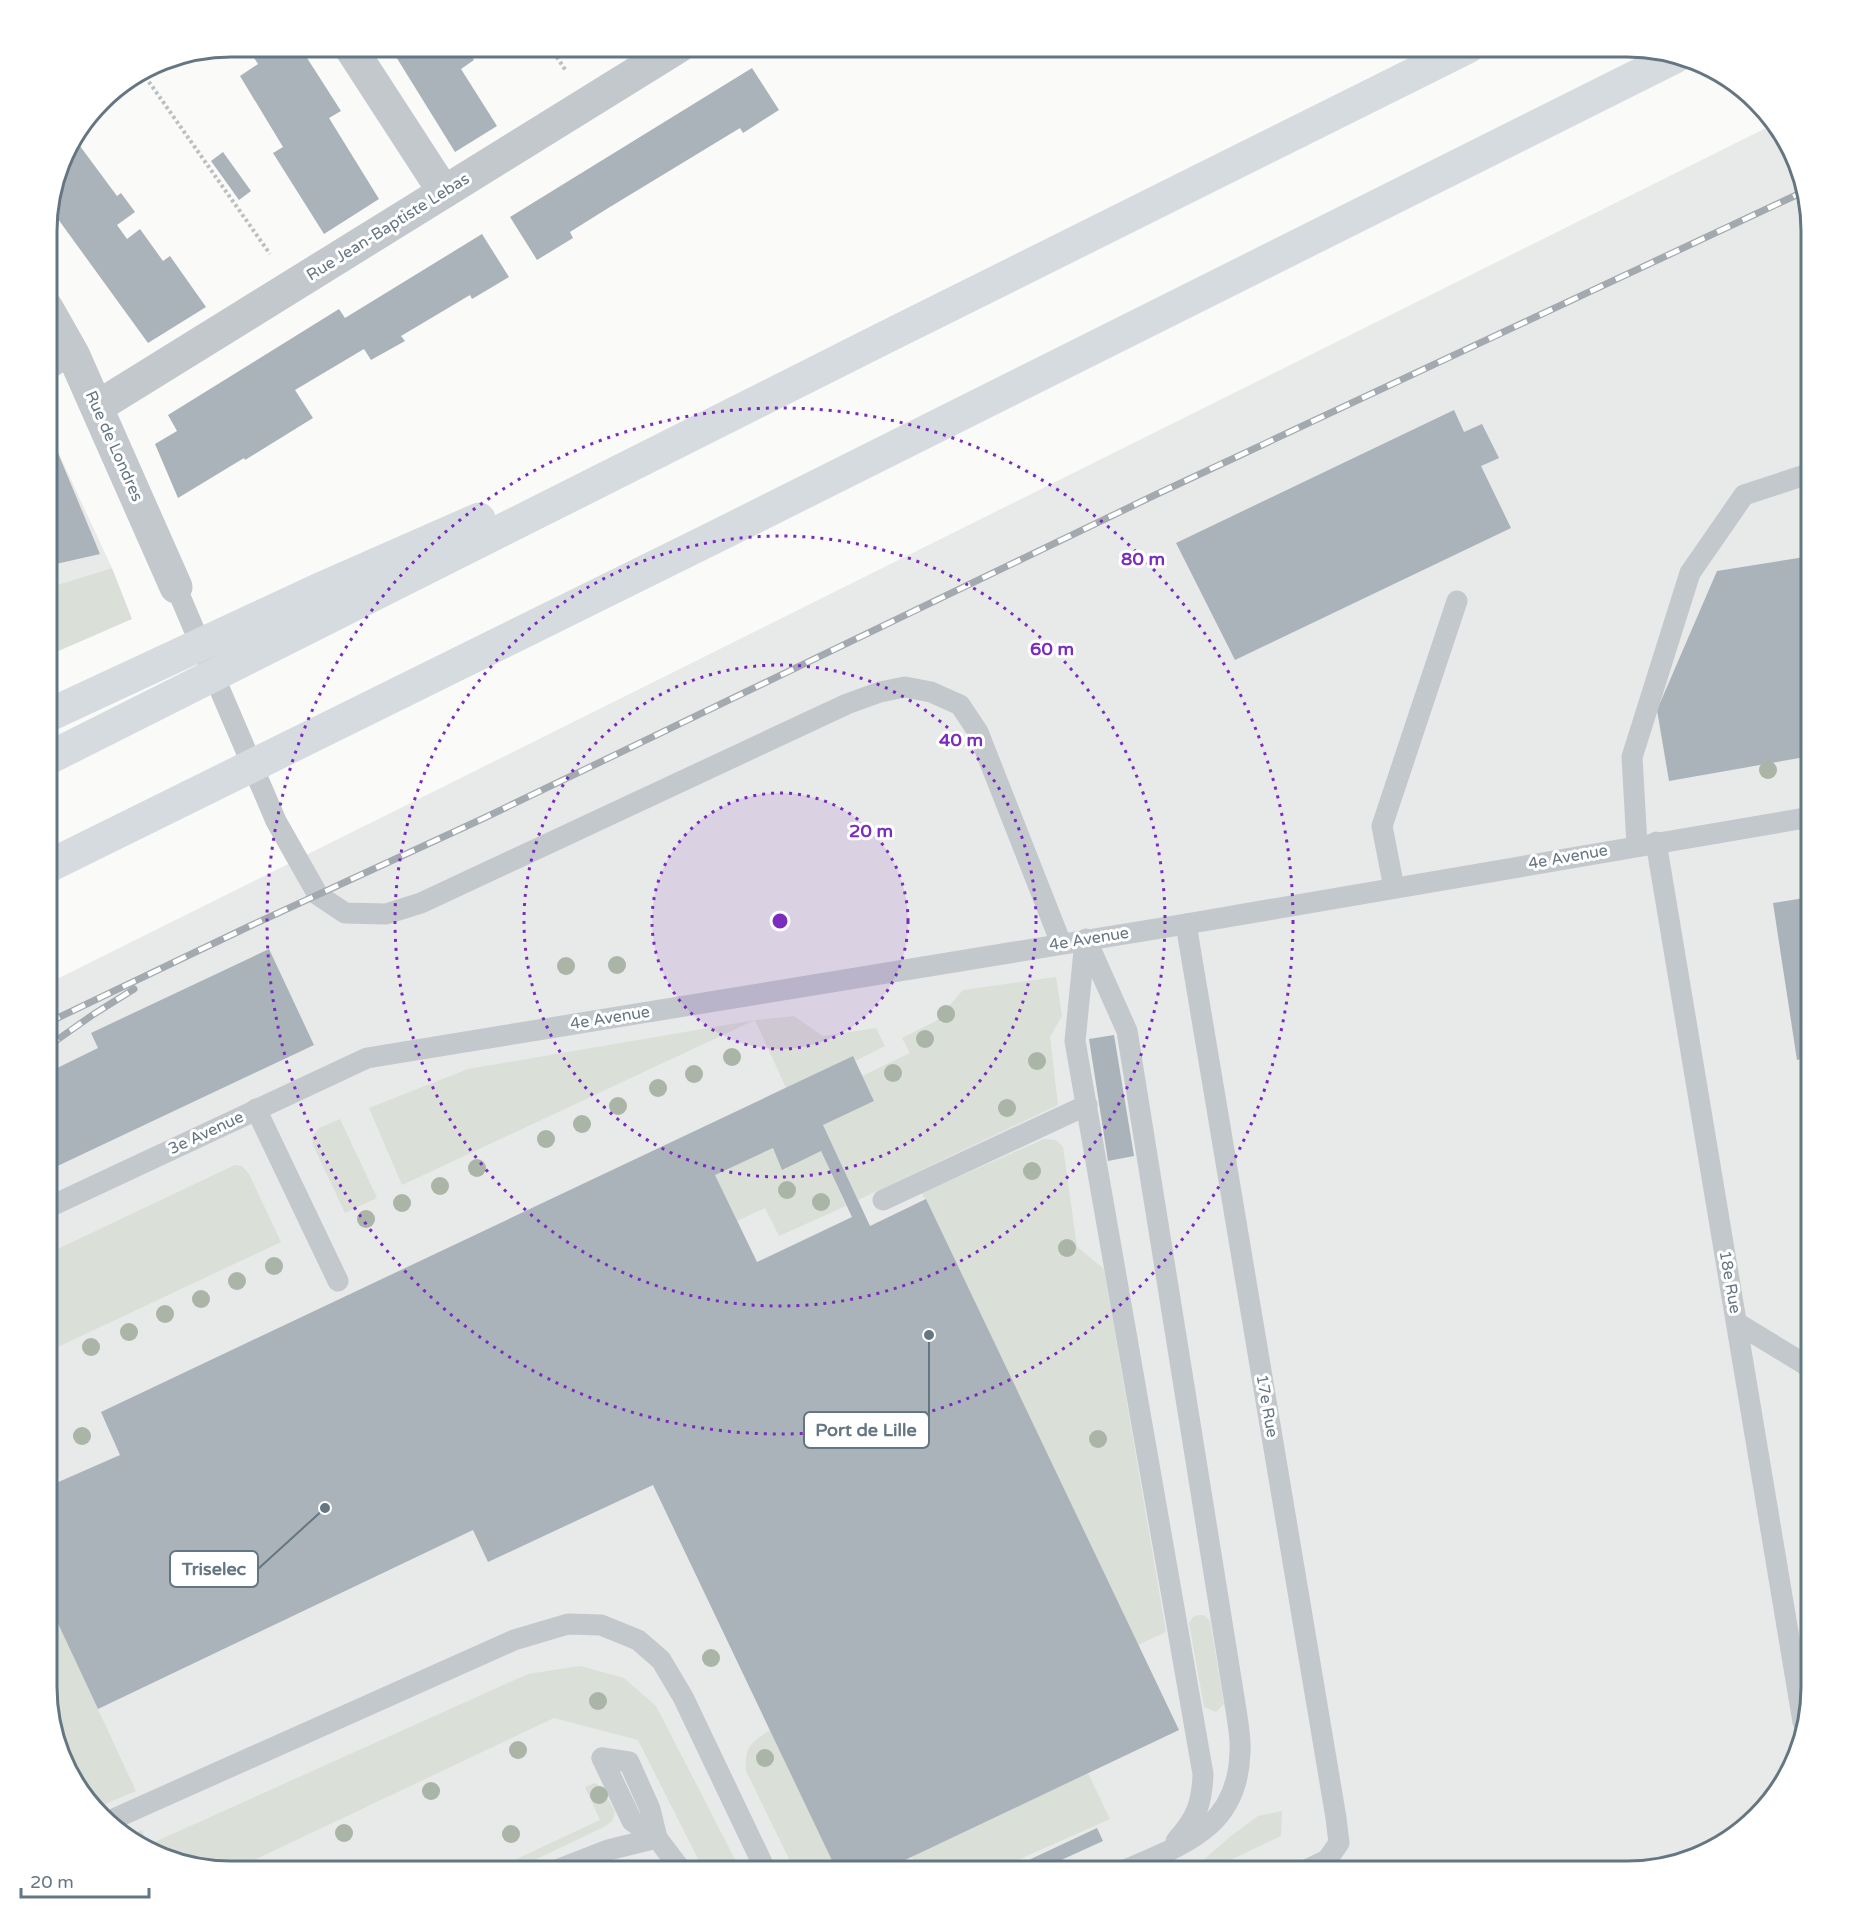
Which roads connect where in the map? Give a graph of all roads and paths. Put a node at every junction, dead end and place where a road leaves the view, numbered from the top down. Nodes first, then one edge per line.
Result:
1 (357, 57) edge
2 (662, 57) edge
3 (1448, 57) edge
4 (1666, 61) edge
5 (147, 79) edge
6 (444, 192) junction
7 (292, 286) junction
8 (60, 362) edge
9 (97, 407) junction
10 (1801, 477) edge
11 (176, 587) joint
12 (1456, 601) dead end
13 (326, 603) junction
14 (60, 710) edge
15 (57, 754) edge
16 (1801, 819) edge
17 (1646, 844) junction
18 (57, 862) edge
19 (1394, 888) junction
20 (1186, 924) junction
21 (1086, 939) junction
22 (1061, 943) junction
23 (367, 1058) joint
24 (1087, 1105) junction
25 (256, 1109) junction
26 (883, 1200) dead end
27 (57, 1203) edge
28 (338, 1281) dead end
29 (1737, 1323) junction
30 (1801, 1361) edge
31 (1800, 1705) edge
32 (116, 1818) edge
33 (1168, 1851) junction
34 (581, 1861) edge
35 (674, 1861) edge
36 (761, 1861) edge
37 (1147, 1861) edge
38 (1325, 1861) edge

1 - 6 street
2 - 6 street, Rue Jean-Baptiste Lebas
3 - 13 highway
4 - 18 highway
5 - 7 path
6 - 7 street, Rue Jean-Baptiste Lebas
7 - 9 street, Rue Jean-Baptiste Lebas
8 - 9 street, Rue de Londres
9 - 11 street, Rue de Londres
10 - 17 lane, 18e Rue
11 - 22 lane
12 - 19 lane
13 - 14 highway
13 - 15 highway
16 - 17 lane, 4e Avenue
17 - 19 lane, 4e Avenue
17 - 29 lane, 18e Rue
19 - 20 lane, 4e Avenue
20 - 21 lane, 4e Avenue
20 - 38 lane, 17e Rue
21 - 22 lane, 4e Avenue
21 - 24 lane
21 - 33 lane
22 - 23 lane, 4e Avenue
23 - 25 lane, 3e Avenue
24 - 26 lane
24 - 33 lane
25 - 27 lane, 3e Avenue
25 - 28 lane
29 - 30 lane
29 - 31 lane, 18e Rue
32 - 36 lane
33 - 37 lane
34 - 35 lane

